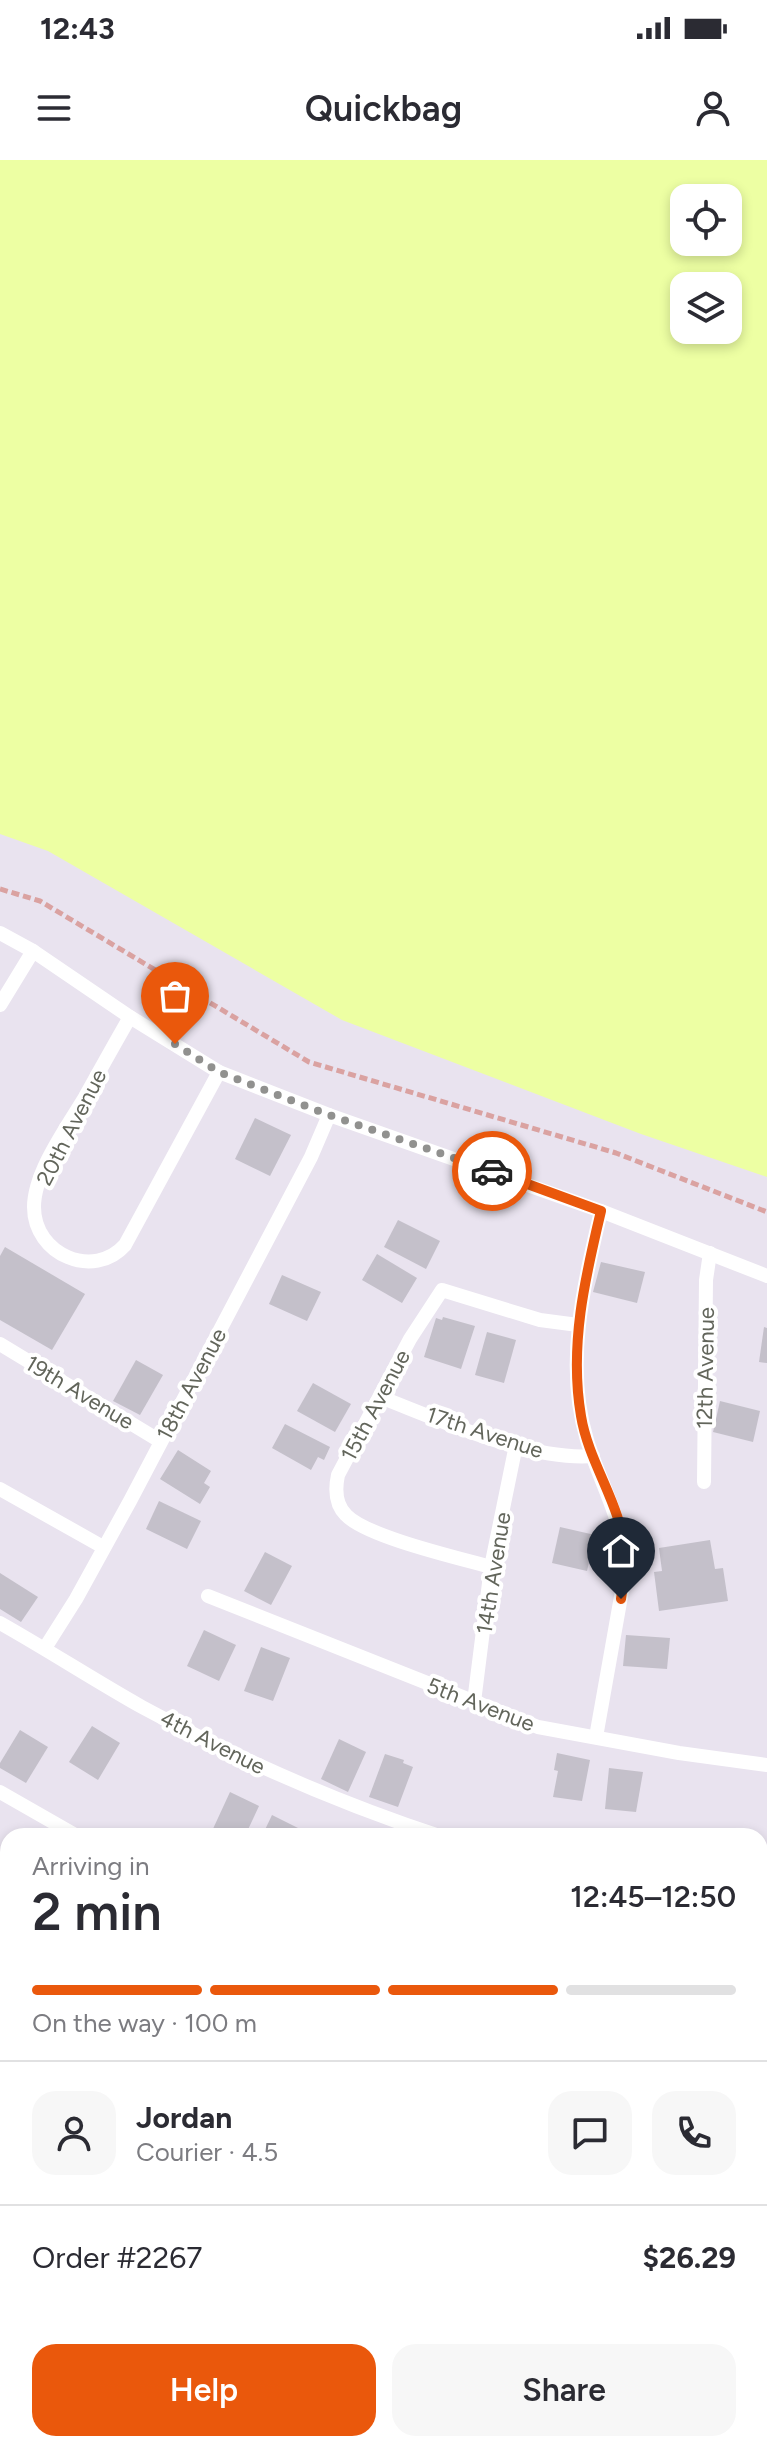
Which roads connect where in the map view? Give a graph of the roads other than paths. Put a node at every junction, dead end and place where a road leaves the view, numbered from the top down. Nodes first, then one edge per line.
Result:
1 (0, 933) edge
2 (33, 951) junction
3 (0, 1005) edge
4 (130, 1017) junction
5 (219, 1072) junction
6 (329, 1115) junction
7 (601, 1211) junction
8 (710, 1253) junction
9 (767, 1276) edge
10 (578, 1325) junction
11 (0, 1344) edge
12 (380, 1397) junction
13 (160, 1441) junction
14 (516, 1445) junction
15 (593, 1456) junction
16 (704, 1482) dead end
17 (0, 1489) edge
18 (103, 1547) junction
19 (491, 1567) junction
20 (208, 1596) dead end
21 (0, 1623) edge
22 (45, 1648) junction
23 (474, 1702) junction
24 (596, 1737) junction
25 (767, 1765) edge
26 (0, 1792) edge
27 (63, 1828) edge
28 (417, 1828) edge

1 - 2 lane
2 - 3 lane
2 - 4 lane
4 - 5 lane
4 - 5 lane, 20th Avenue
5 - 6 lane
6 - 7 lane
6 - 13 lane, 18th Avenue
7 - 8 lane
7 - 10 lane
8 - 9 lane
8 - 16 lane, 12th Avenue
10 - 12 lane, 15th Avenue
10 - 15 lane
11 - 13 lane, 19th Avenue
12 - 14 lane, 17th Avenue
12 - 19 lane, 15th Avenue
13 - 18 lane, 18th Avenue
14 - 15 lane, 17th Avenue
14 - 19 lane, 14th Avenue
15 - 24 lane
17 - 18 lane
18 - 22 lane, 18th Avenue
19 - 23 lane, 14th Avenue
20 - 23 lane, 5th Avenue
21 - 22 lane, 4th Avenue
22 - 28 lane, 4th Avenue
23 - 24 lane, 5th Avenue
24 - 25 lane, 5th Avenue
26 - 27 lane

